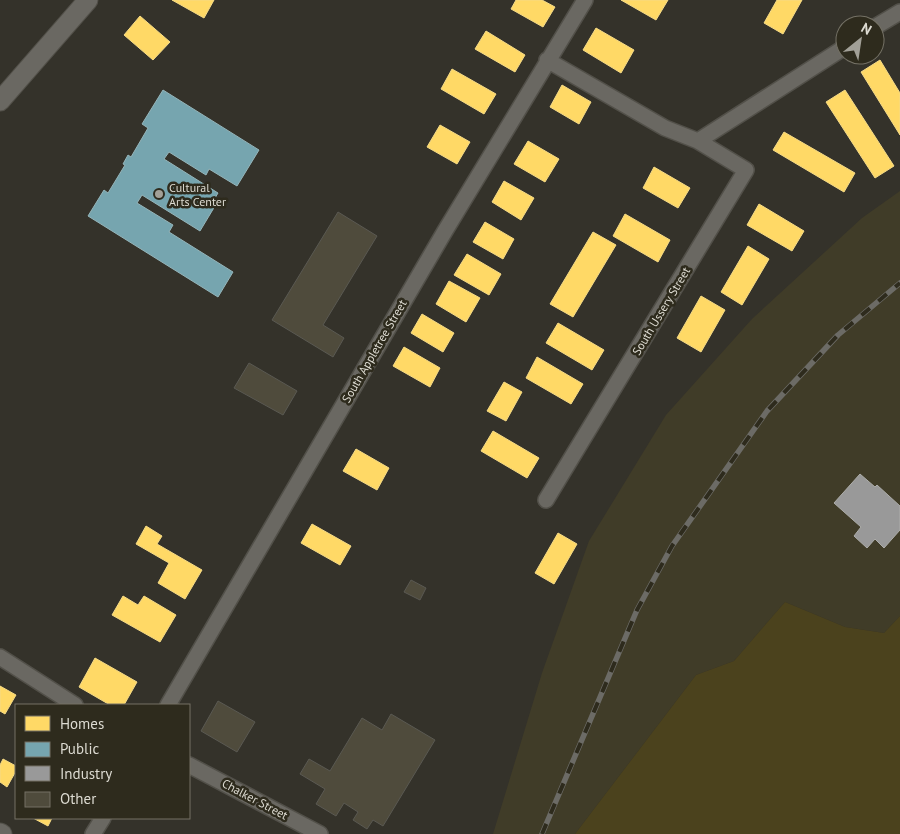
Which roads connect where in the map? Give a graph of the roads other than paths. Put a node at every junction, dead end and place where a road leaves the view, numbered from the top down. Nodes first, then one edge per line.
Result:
1 (88, 0) edge
2 (585, 0) edge
3 (900, 12) edge
4 (885, 21) edge
5 (835, 52) edge
6 (547, 60) junction
7 (0, 101) edge
8 (698, 141) junction
9 (546, 500) dead end
10 (0, 657) edge
11 (73, 704) edge
12 (169, 704) edge
13 (190, 766) edge
14 (101, 819) edge
15 (93, 834) edge
16 (320, 834) edge

1 - 7 street
2 - 6 street, South Appletree Street
3 - 4 street
5 - 8 street
6 - 8 street, South Ussery Street
6 - 12 street, South Appletree Street
8 - 9 street, South Ussery Street
10 - 11 street
13 - 16 street, Chalker Street
14 - 15 street

